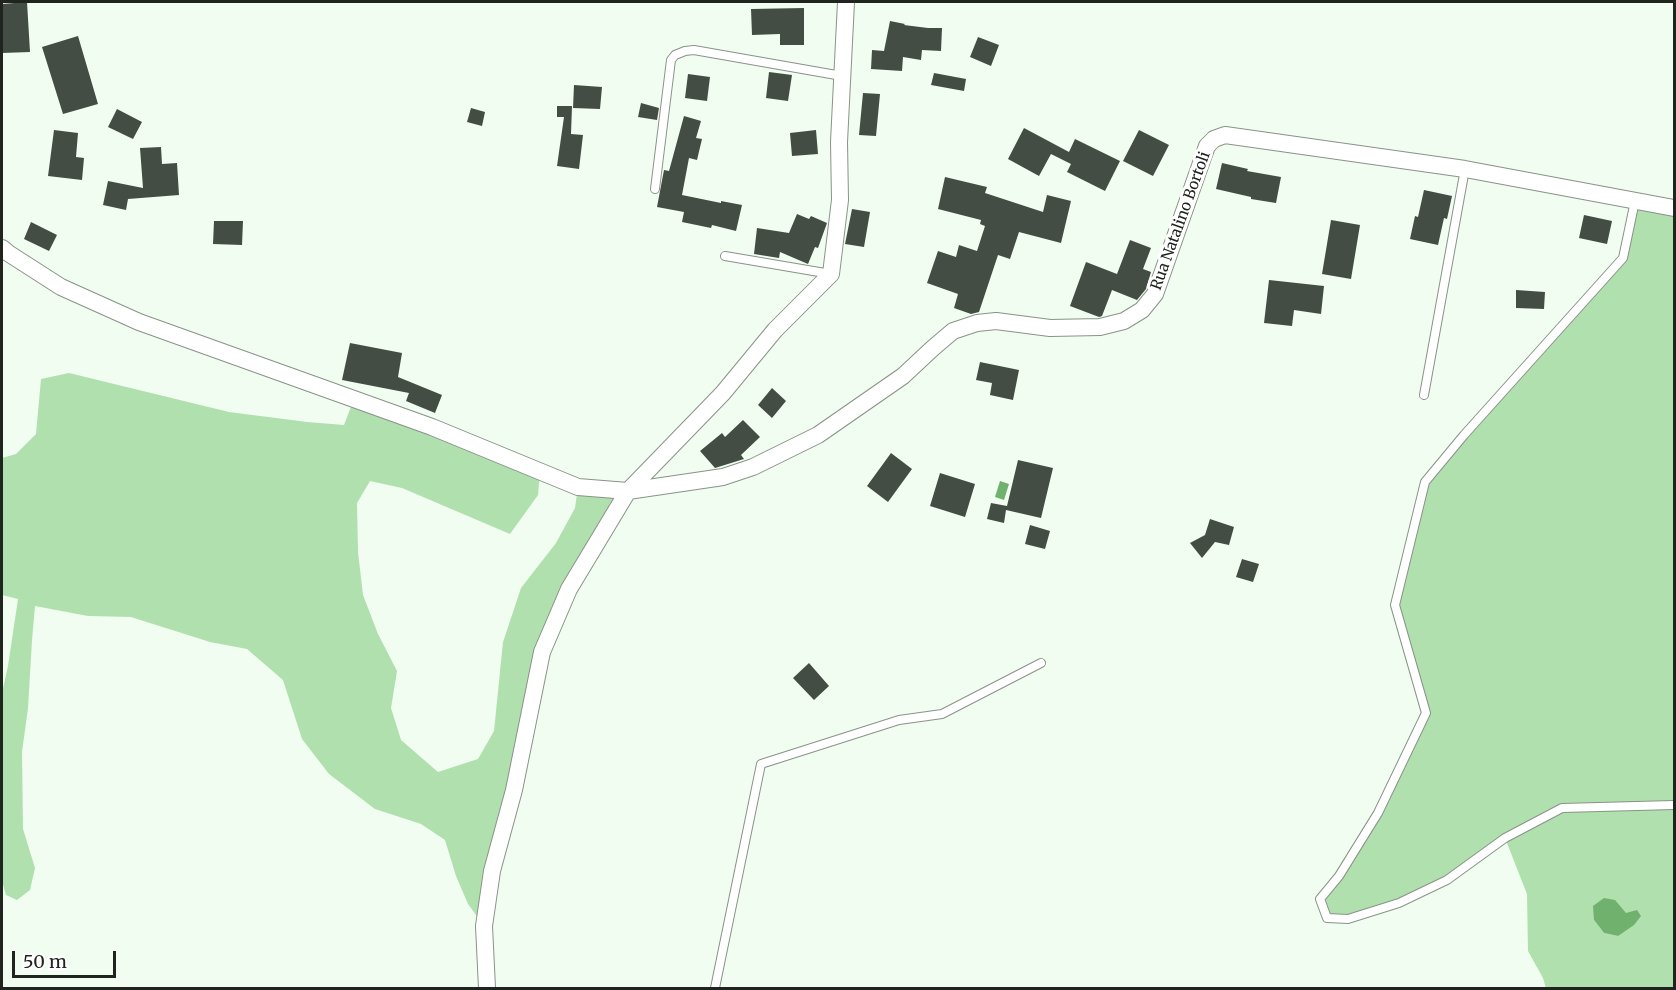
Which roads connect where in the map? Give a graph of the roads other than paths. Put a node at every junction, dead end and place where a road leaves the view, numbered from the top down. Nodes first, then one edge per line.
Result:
1 (846, 2) edge
2 (842, 76) junction
3 (1465, 169) junction
4 (655, 189) dead end
5 (1635, 201) junction
6 (1674, 208) edge
7 (2, 248) edge
8 (725, 256) dead end
9 (831, 274) junction
10 (1424, 394) dead end
11 (628, 491) junction
12 (1041, 663) dead end
13 (1674, 805) edge
14 (487, 988) edge
15 (715, 988) edge

1 - 2 street
2 - 4 lane
2 - 9 street
3 - 5 street, Rua Natalino Bortoli
3 - 10 lane
3 - 11 street, Rua Natalino Bortoli
5 - 6 street, Rua Natalino Bortoli
5 - 13 lane
7 - 11 street, Rua Natalino Bortoli
8 - 9 lane
9 - 11 street
11 - 14 street
12 - 15 lane

